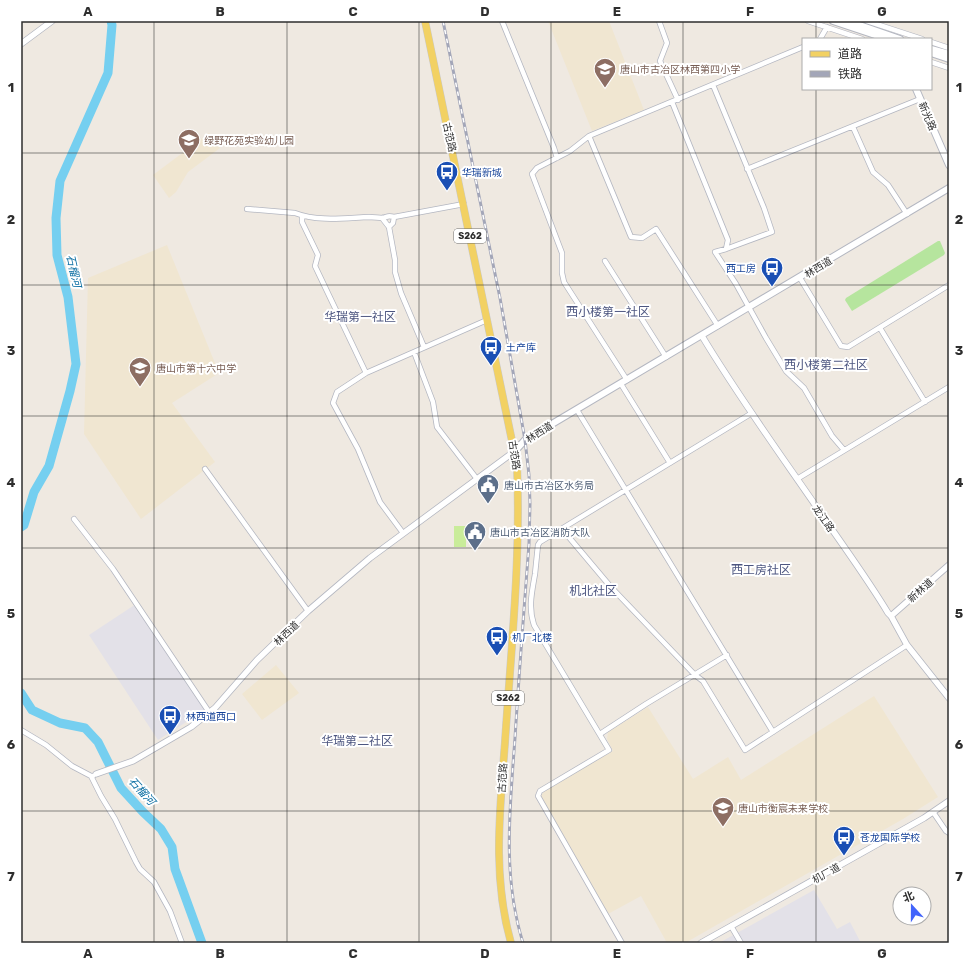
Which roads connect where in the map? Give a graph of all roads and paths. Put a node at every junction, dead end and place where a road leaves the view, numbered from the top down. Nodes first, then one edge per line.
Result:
1 (52, 21) edge
2 (425, 21) edge
3 (502, 21) edge
4 (659, 21) edge
5 (808, 21) edge
6 (833, 21) edge
7 (848, 21) edge
8 (867, 21) edge
9 (827, 27) junction
10 (821, 38) edge
11 (859, 38) edge
12 (884, 38) edge
13 (897, 38) edge
14 (919, 38) edge
15 (932, 42) edge
16 (21, 44) edge
17 (802, 47) edge
18 (949, 48) edge
19 (932, 49) edge
20 (932, 53) edge
21 (949, 54) edge
22 (949, 59) edge
23 (932, 62) edge
24 (949, 68) edge
25 (713, 85) junction
26 (916, 90) edge
27 (920, 99) junction
28 (678, 100) junction
29 (672, 102) junction
30 (853, 127) junction
31 (589, 136) junction
32 (557, 158) junction
33 (949, 165) edge
34 (747, 169) junction
35 (949, 188) edge
36 (464, 204) junction
37 (247, 208) dead end
38 (907, 214) junction
39 (302, 216) junction
40 (394, 217) junction
41 (382, 218) junction
42 (389, 227) junction
43 (726, 250) junction
44 (605, 261) dead end
45 (800, 278) junction
46 (949, 285) edge
47 (748, 308) junction
48 (487, 320) junction
49 (718, 326) junction
50 (880, 328) junction
51 (702, 336) junction
52 (424, 347) junction
53 (414, 352) junction
54 (666, 357) junction
55 (366, 373) junction
56 (627, 380) junction
57 (621, 384) junction
58 (949, 387) edge
59 (926, 402) junction
60 (577, 410) junction
61 (752, 413) junction
62 (844, 450) junction
63 (515, 451) junction
64 (670, 463) junction
65 (206, 469) dead end
66 (477, 479) junction
67 (797, 479) junction
68 (626, 490) junction
69 (74, 519) dead end
70 (562, 529) junction
71 (403, 533) junction
72 (949, 565) edge
73 (308, 611) junction
74 (891, 616) junction
75 (907, 645) junction
76 (727, 655) junction
77 (695, 674) junction
78 (948, 696) edge
79 (209, 712) junction
80 (21, 730) edge
81 (773, 732) junction
82 (600, 734) junction
83 (94, 775) junction
84 (949, 801) edge
85 (933, 812) junction
86 (949, 833) edge
87 (732, 926) junction
88 (509, 942) edge
89 (182, 943) edge
90 (622, 943) edge
91 (701, 943) edge
92 (741, 943) edge

1 - 16 street
2 - 36 main road, 古范路 / S262
3 - 32 street
4 - 28 street
5 - 9 street
6 - 12 main road
7 - 13 main road
8 - 14 street
9 - 10 street
9 - 11 street
15 - 18 street
17 - 25 street
19 - 21 main road
20 - 22 main road
23 - 24 street
25 - 28 street
25 - 34 street
26 - 27 main road, 新光路
27 - 30 street
27 - 33 main road, 新光路
28 - 29 street
29 - 31 street
29 - 43 street
30 - 34 street
30 - 38 street
31 - 32 street
31 - 49 street
32 - 56 street
34 - 43 street
35 - 38 main road, 林西道
36 - 40 street
36 - 48 main road, 古范路 / S262
37 - 39 street
38 - 45 main road, 林西道
39 - 41 street
39 - 55 street
40 - 41 street
40 - 42 street
41 - 42 street
42 - 52 street
43 - 47 street
44 - 54 street
45 - 47 main road, 林西道
45 - 50 street
46 - 50 street
47 - 49 main road, 林西道
47 - 62 street
48 - 52 street
48 - 63 main road, 古范路 / S262
49 - 51 main road, 林西道
50 - 59 street
51 - 54 main road, 林西道
51 - 61 street, 龙江路
52 - 53 street
53 - 55 street
53 - 66 street
54 - 56 main road, 林西道
55 - 71 street
56 - 57 main road, 林西道
57 - 60 main road, 林西道
57 - 64 street
58 - 59 street
59 - 62 street
60 - 63 main road, 林西道
60 - 68 street
61 - 64 street
61 - 67 street, 龙江路
62 - 67 street
63 - 66 street, 林西道
63 - 88 main road, 古范路 / S262
64 - 68 street
65 - 73 street
66 - 71 street, 林西道
67 - 74 street, 龙江路
68 - 70 street
68 - 76 street
69 - 79 street
70 - 77 street
70 - 82 street
71 - 73 street, 林西道
72 - 74 street, 新林道
73 - 79 street, 林西道
74 - 75 street, 龙江路
75 - 78 street, 龙江路
75 - 81 street
76 - 77 street
76 - 81 street
77 - 81 street
77 - 82 street
79 - 83 street, 林西道
80 - 83 street
82 - 90 street
83 - 89 street
84 - 85 street, 机厂道
85 - 86 street
85 - 87 street, 机厂道
87 - 91 street, 机厂道
87 - 92 street

